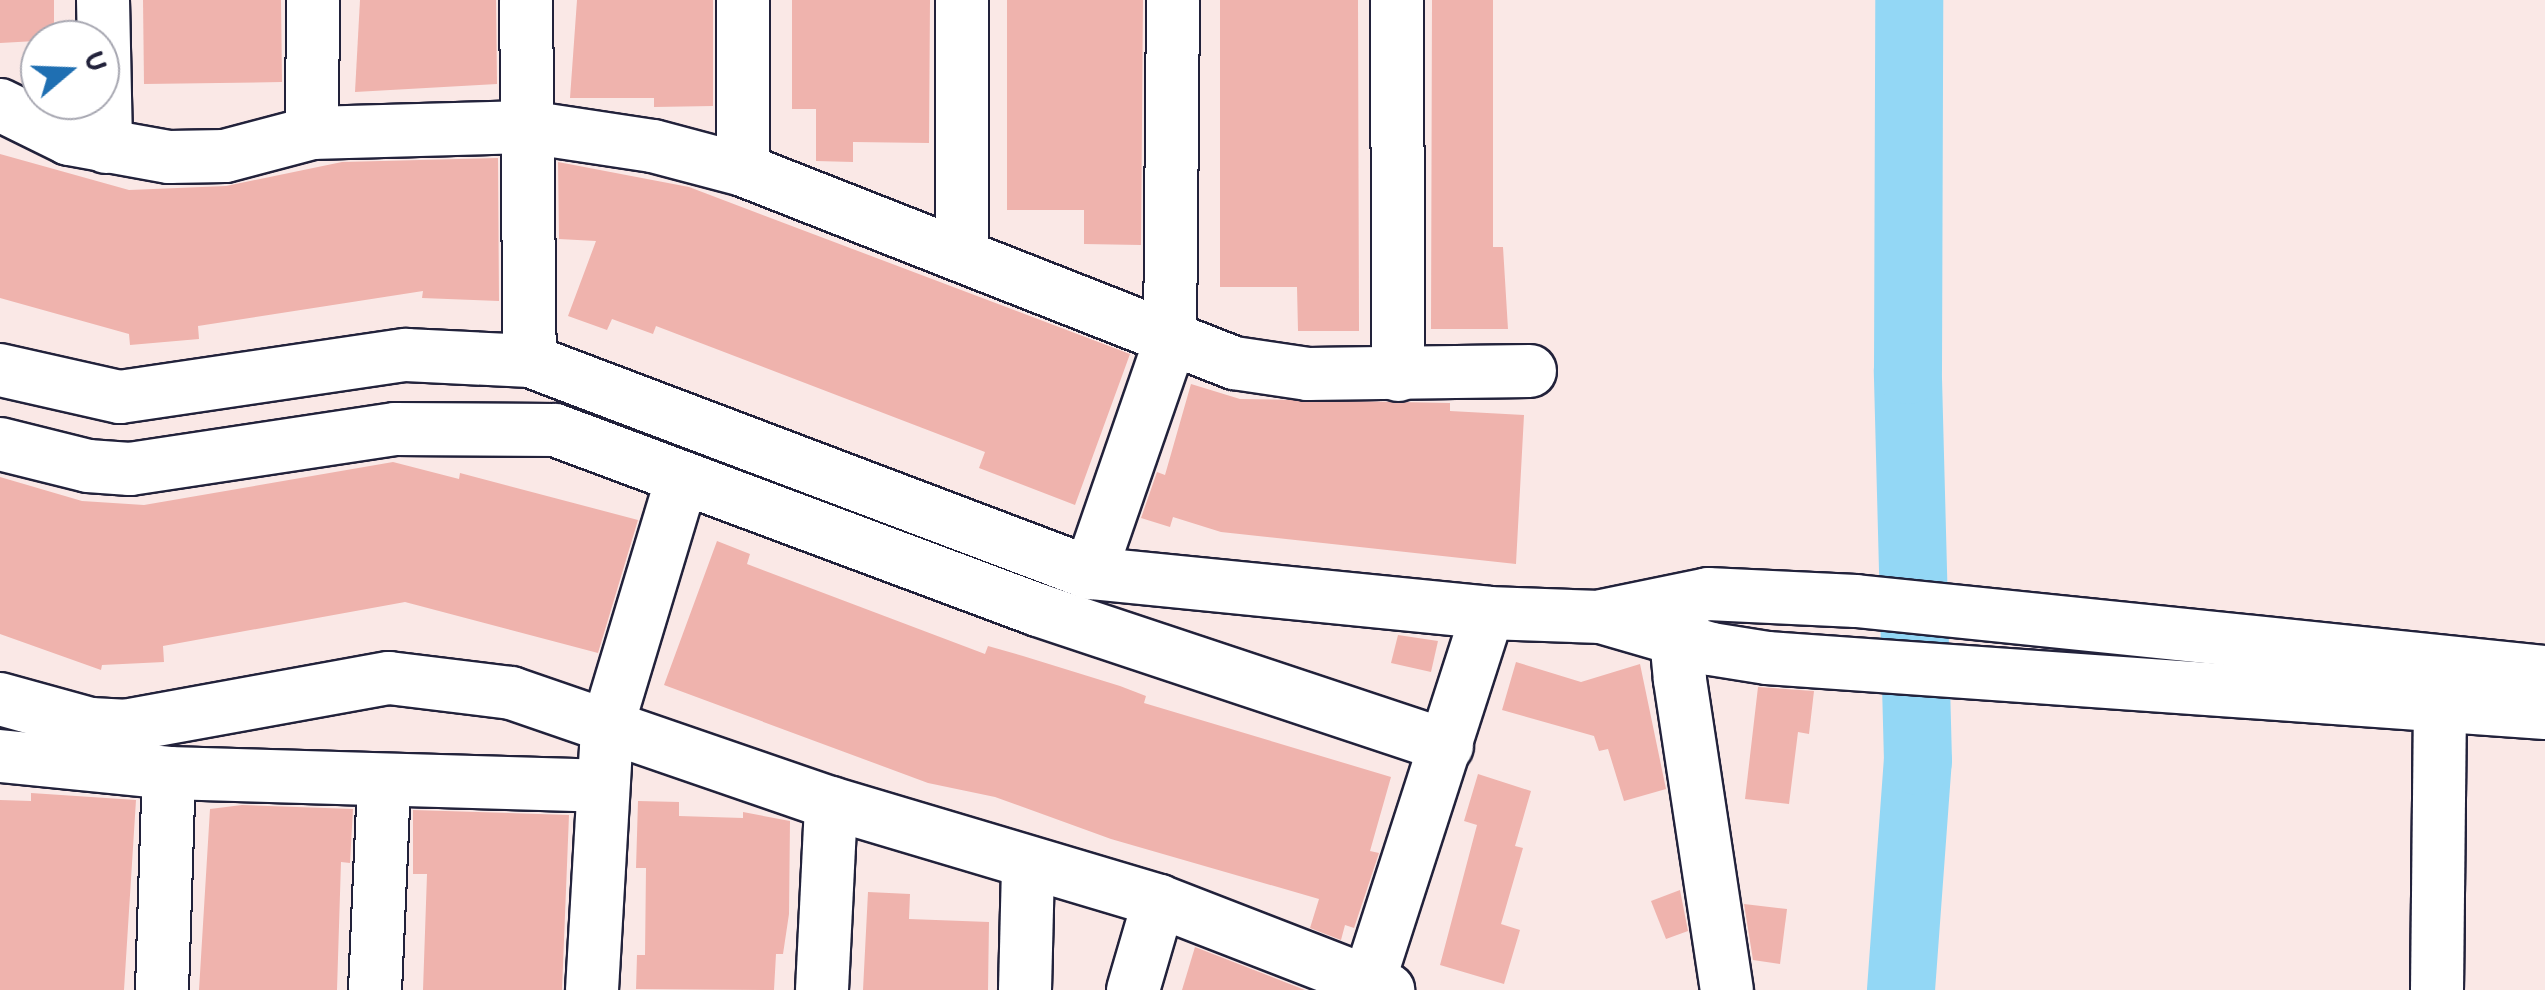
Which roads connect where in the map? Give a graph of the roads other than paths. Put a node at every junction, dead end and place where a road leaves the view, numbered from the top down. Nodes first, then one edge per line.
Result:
1 (102, 0) edge
2 (313, 0) edge
3 (526, 0) edge
4 (743, 0) edge
5 (962, 0) edge
6 (1173, 0) edge
7 (1397, 0) edge
8 (0, 105) edge
9 (527, 126) junction
10 (312, 132) junction
11 (106, 148) junction
12 (743, 170) junction
13 (962, 252) junction
14 (1170, 342) junction
15 (530, 361) junction
16 (0, 370) edge
17 (1530, 372) dead end
18 (1398, 375) junction
19 (0, 444) edge
20 (682, 479) junction
21 (1090, 573) junction
22 (1488, 614) junction
23 (1682, 617) junction
24 (2286, 669) junction
25 (2545, 672) edge
26 (0, 699) edge
27 (2440, 705) junction
28 (2545, 713) edge
29 (608, 727) junction
30 (1451, 734) junction
31 (0, 756) edge
32 (170, 773) junction
33 (384, 780) junction
34 (600, 786) junction
35 (831, 803) junction
36 (1028, 864) junction
37 (1159, 902) junction
38 (1374, 988) edge
39 (162, 990) edge
40 (375, 990) edge
41 (592, 990) edge
42 (822, 990) edge
43 (1025, 990) edge
44 (1134, 990) edge
45 (1727, 990) edge
46 (2437, 990) edge

1 - 11 street
2 - 10 street
3 - 9 street
4 - 12 street
5 - 13 street
6 - 14 street
7 - 18 street
8 - 11 street
9 - 10 street
9 - 12 street
9 - 15 street
10 - 11 street
12 - 13 street
13 - 14 street
14 - 18 street
14 - 21 street
15 - 16 street
15 - 21 street
17 - 18 street
19 - 20 street
20 - 29 street
20 - 30 street
21 - 22 street
22 - 23 street
22 - 30 street
23 - 24 street
23 - 24 street
23 - 45 street
24 - 25 street
24 - 27 street
26 - 29 street
27 - 28 street
27 - 46 street
29 - 34 street
29 - 35 street
30 - 38 street
31 - 32 street
32 - 33 street
32 - 39 street
33 - 34 street
33 - 40 street
34 - 41 street
35 - 36 street
35 - 42 street
36 - 37 street
36 - 43 street
37 - 38 street
37 - 44 street

